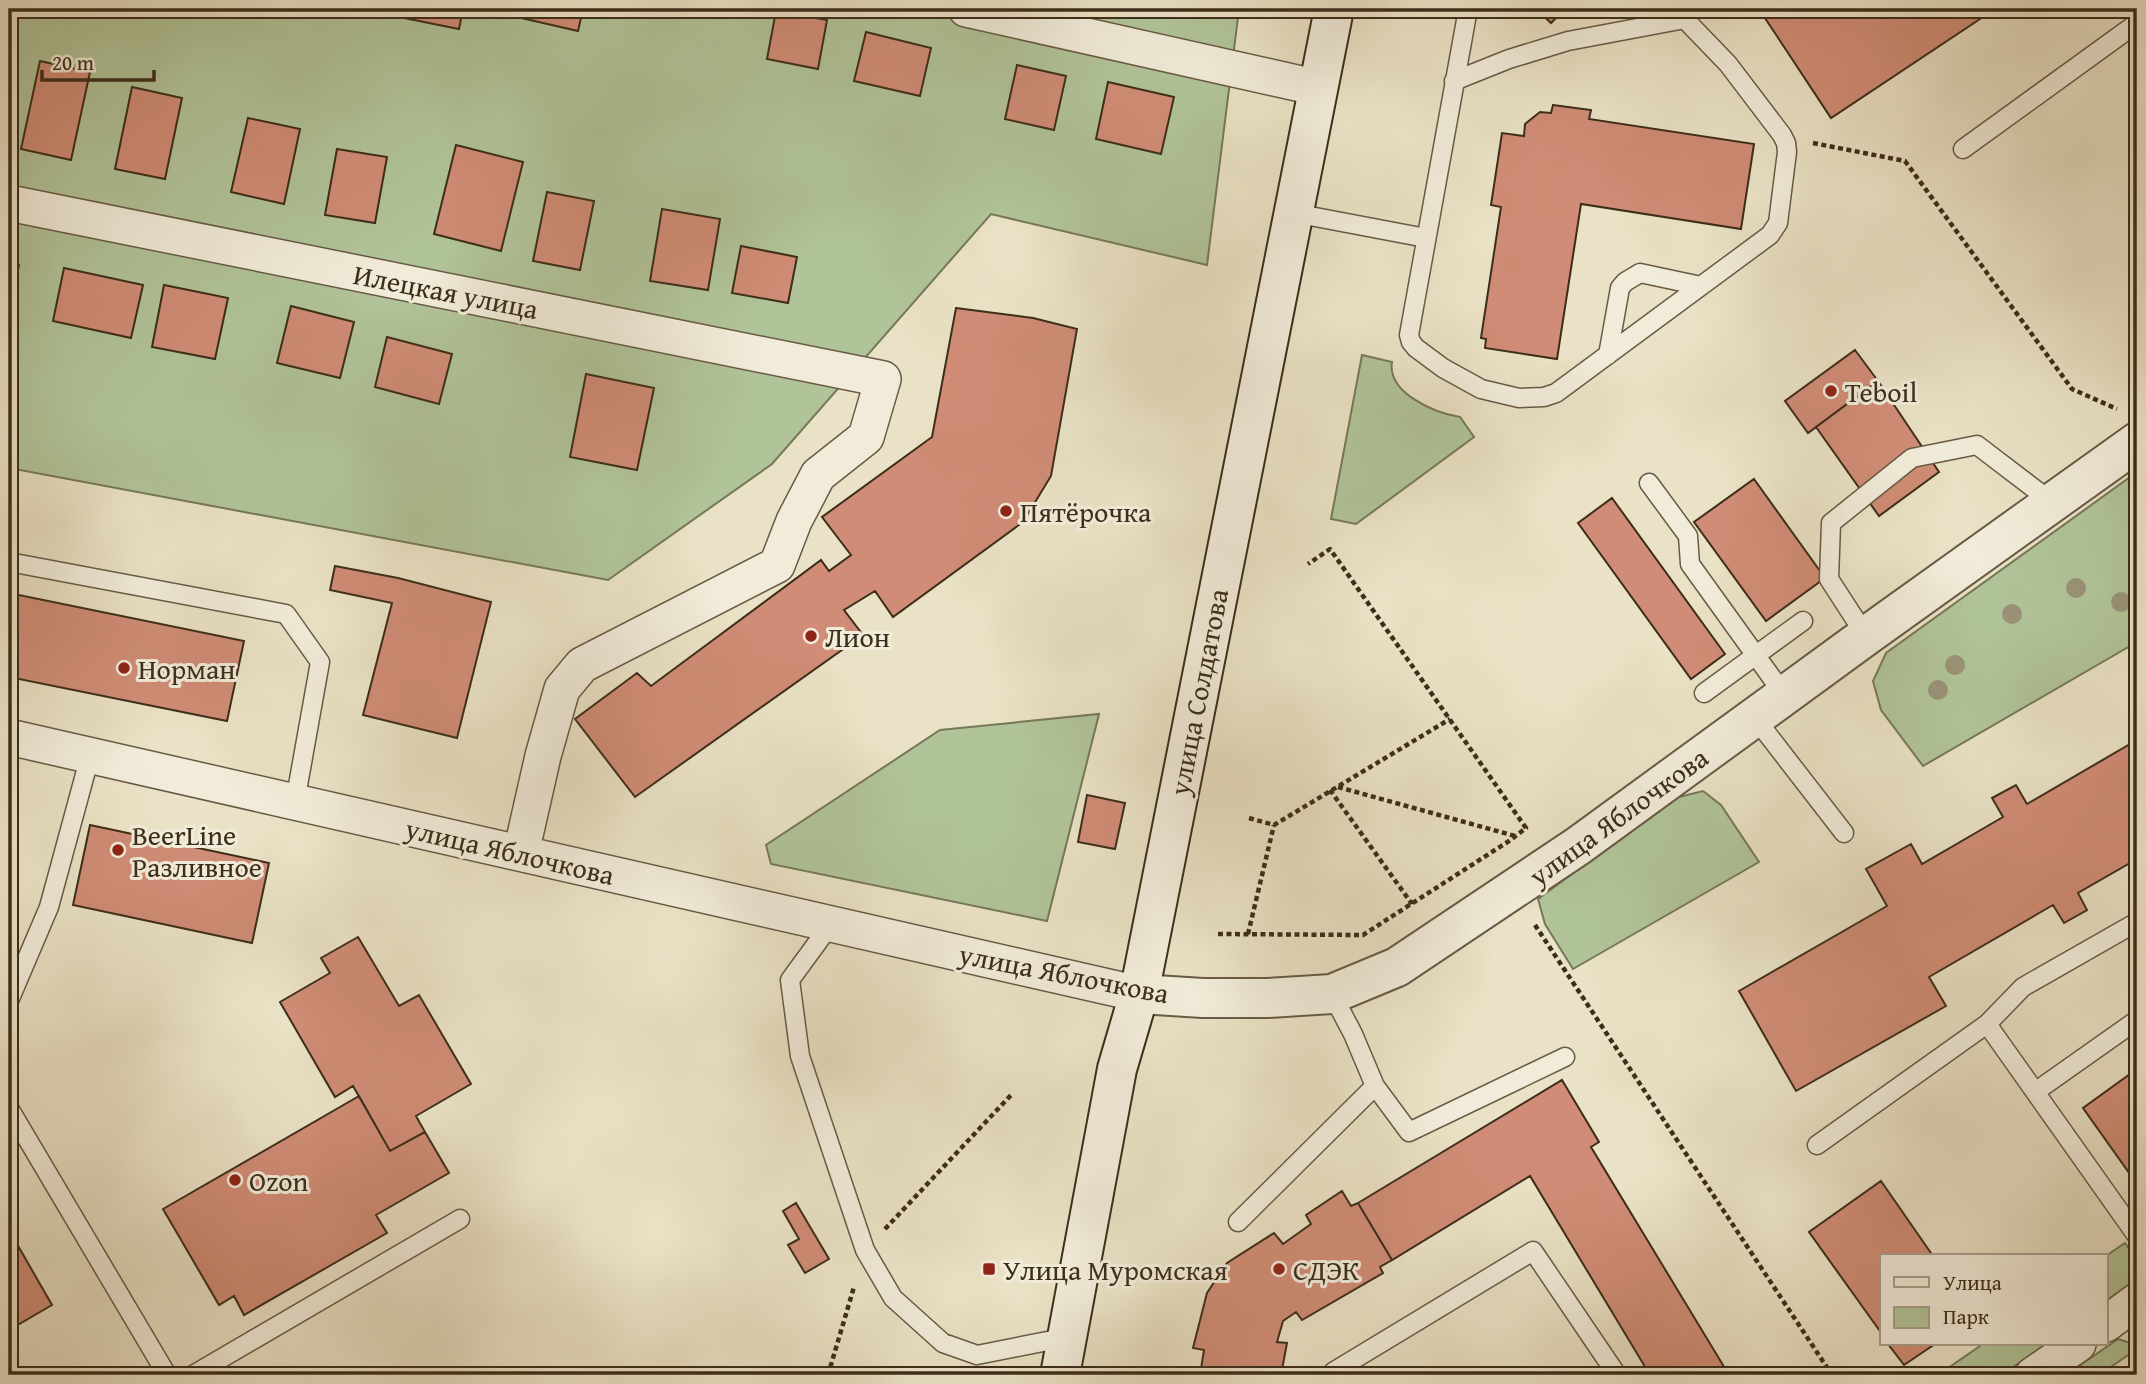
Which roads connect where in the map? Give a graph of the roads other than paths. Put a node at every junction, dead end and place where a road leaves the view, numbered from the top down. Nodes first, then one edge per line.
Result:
1 (966, 9) edge
2 (1334, 9) edge
3 (1468, 9) edge
4 (1680, 14) edge
5 (2137, 23) edge
6 (1454, 81) junction
7 (1319, 88) junction
8 (1963, 149) dead end
9 (9, 203) edge
10 (1294, 213) junction
11 (1426, 237) junction
12 (1701, 286) junction
13 (1608, 355) junction
14 (2132, 427) edge
15 (1649, 482) dead end
16 (2053, 503) junction
17 (9, 562) edge
18 (1803, 621) dead end
19 (1866, 636) junction
20 (1757, 655) junction
21 (1704, 692) dead end
22 (1770, 707) junction
23 (9, 737) edge
24 (90, 756) junction
25 (295, 802) junction
26 (1844, 833) dead end
27 (521, 853) junction
28 (2137, 922) edge
29 (831, 924) junction
30 (1139, 993) junction
31 (1332, 994) junction
32 (9, 1001) edge
33 (2137, 1020) edge
34 (1987, 1024) junction
35 (1565, 1057) dead end
36 (1375, 1086) junction
37 (2035, 1092) junction
38 (9, 1108) edge
39 (1817, 1145) dead end
40 (460, 1219) dead end
41 (1238, 1222) dead end
42 (2137, 1236) edge
43 (2137, 1301) edge
44 (2108, 1323) edge
45 (1068, 1337) junction
46 (2075, 1346) edge
47 (167, 1375) edge
48 (193, 1375) edge
49 (1060, 1375) edge
50 (1332, 1375) edge
51 (1617, 1375) edge
52 (2033, 1375) edge

1 - 7 street
2 - 7 main road, улица Солдатова
3 - 6 lane
4 - 6 lane
4 - 12 lane
5 - 8 lane
6 - 11 lane
7 - 10 main road, улица Солдатова
9 - 27 street, Илецкая улица
10 - 11 lane
10 - 30 main road, улица Солдатова
11 - 13 lane
12 - 13 lane
12 - 13 lane
14 - 16 main road, улица Яблочкова
15 - 20 lane
16 - 19 main road, улица Яблочкова
16 - 19 lane
17 - 25 lane
18 - 20 lane
19 - 22 main road, улица Яблочкова
20 - 21 lane
20 - 22 lane
22 - 26 lane
22 - 31 main road, улица Яблочкова
23 - 24 street, улица Яблочкова
24 - 25 street, улица Яблочкова
24 - 32 lane
25 - 27 street, улица Яблочкова
27 - 29 street, улица Яблочкова
28 - 34 lane
29 - 30 street, улица Яблочкова
29 - 45 lane
30 - 31 main road, улица Яблочкова
30 - 45 main road, улица Солдатова
31 - 36 lane
33 - 37 lane
34 - 37 lane
34 - 39 lane
35 - 36 lane
36 - 41 lane
37 - 42 lane
38 - 47 lane
40 - 48 lane
43 - 44 street
45 - 49 main road, улица Солдатова
46 - 52 street
50 - 51 lane

